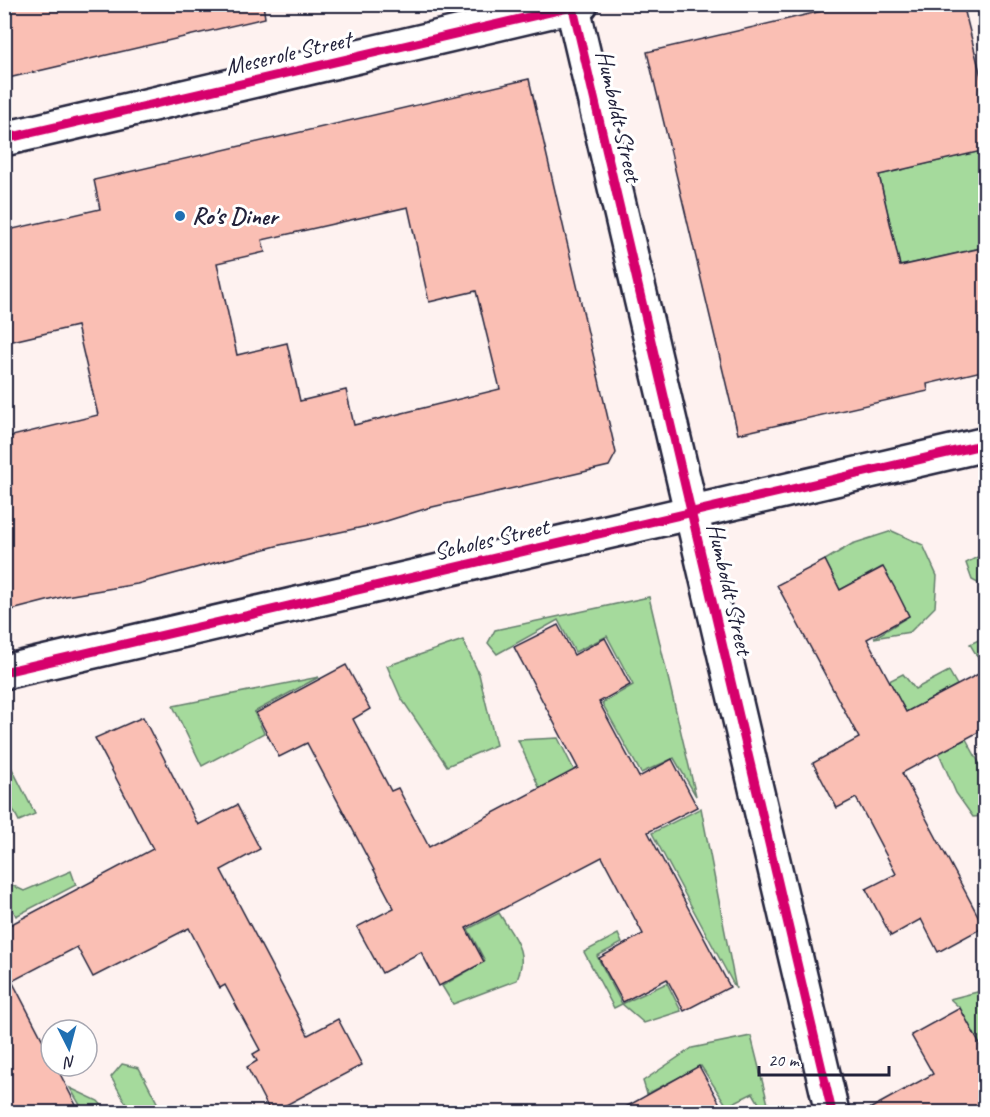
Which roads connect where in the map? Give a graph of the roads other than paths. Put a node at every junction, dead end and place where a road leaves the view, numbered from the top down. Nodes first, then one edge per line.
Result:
1 (575, 5) edge
2 (4, 139) edge
3 (986, 444) edge
4 (692, 513) junction
5 (4, 672) edge
6 (832, 1113) edge

1 - 2 street, Meserole Street
1 - 4 street, Humboldt Street
3 - 4 street, Scholes Street
4 - 5 street, Scholes Street
4 - 6 street, Humboldt Street

